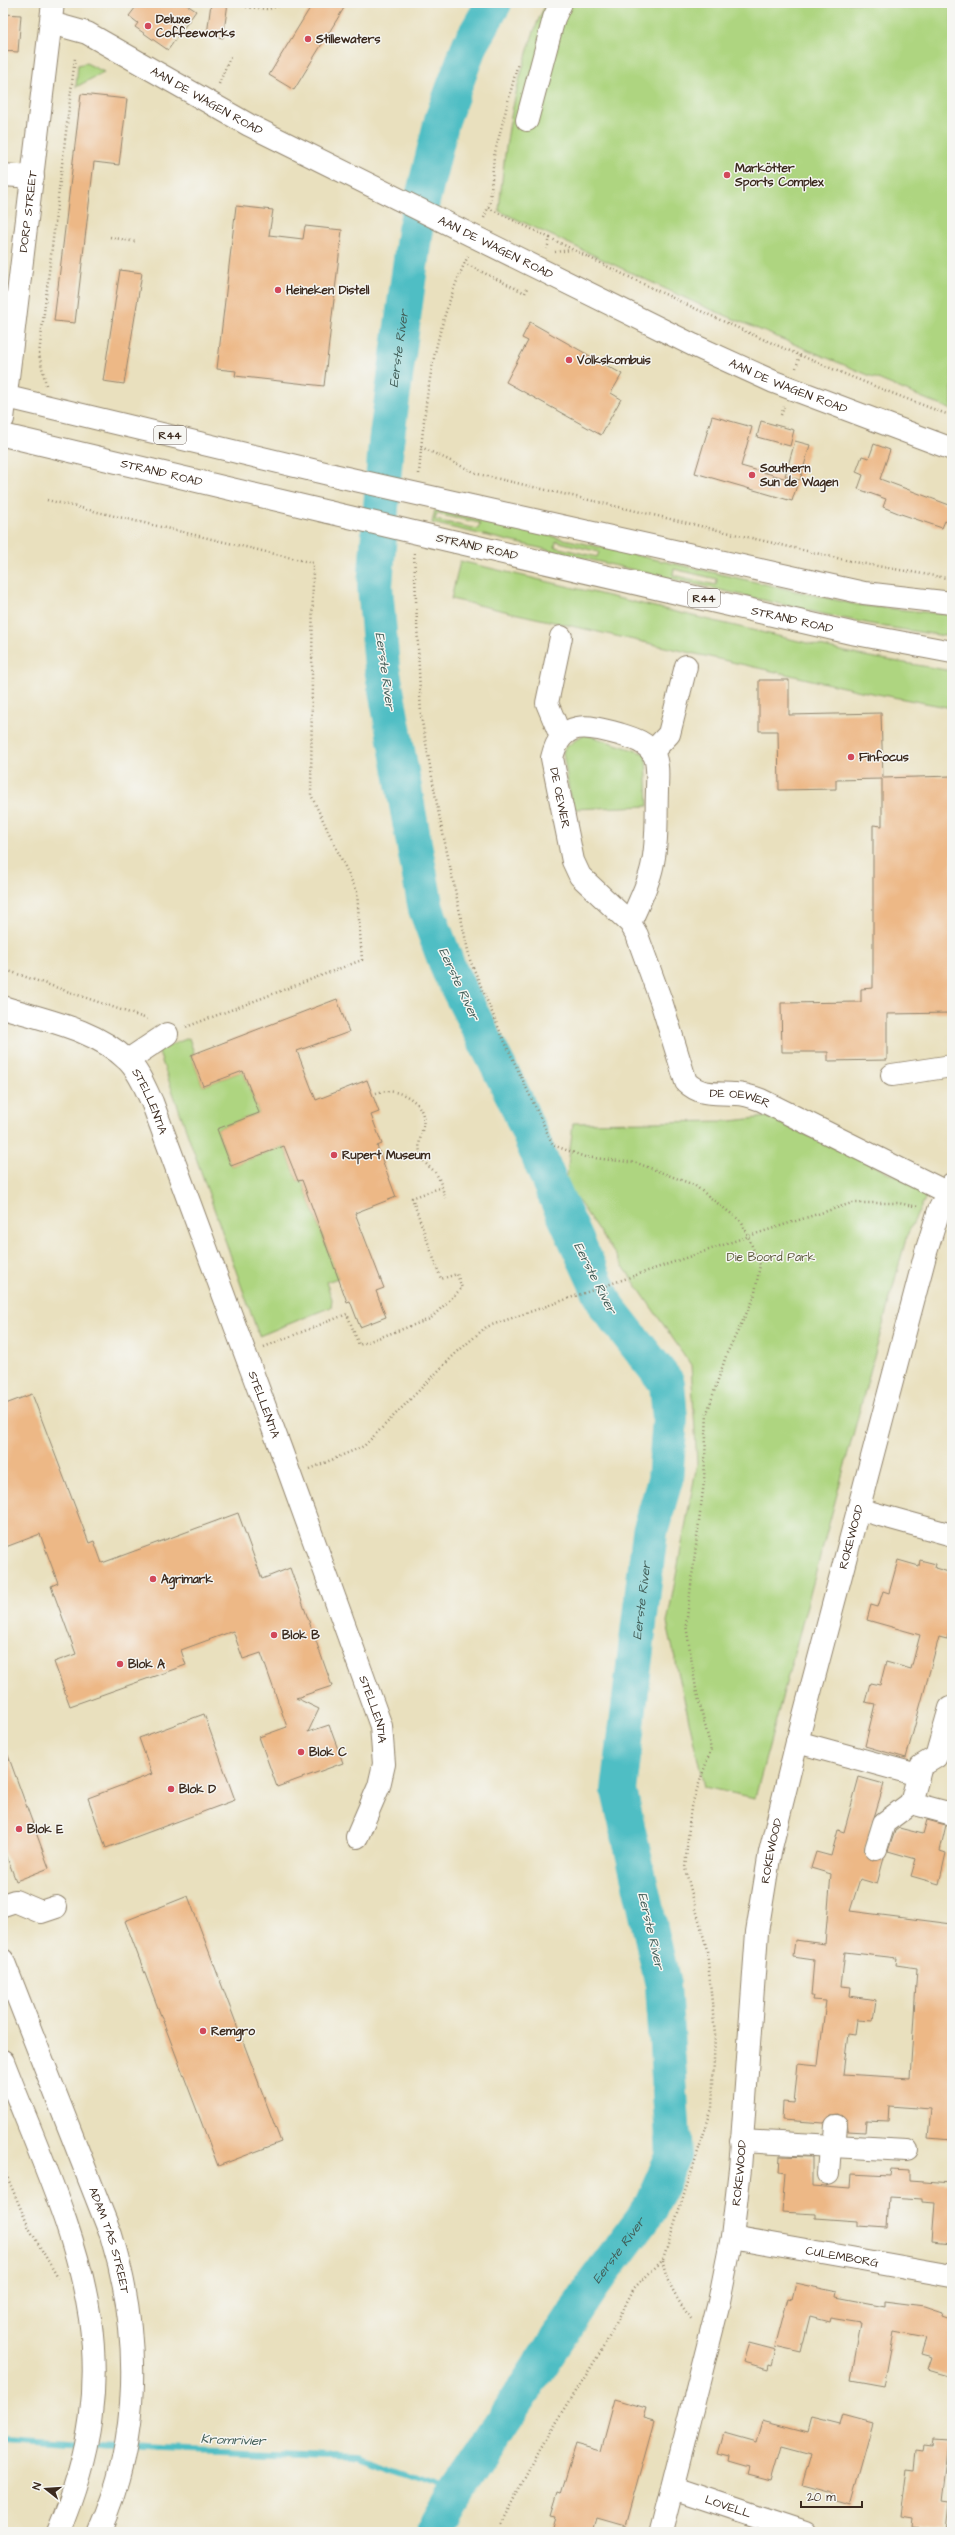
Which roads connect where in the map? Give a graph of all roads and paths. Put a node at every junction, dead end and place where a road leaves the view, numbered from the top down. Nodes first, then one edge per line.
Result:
1 (289, 3) edge
2 (561, 3) edge
3 (246, 6) dead end
4 (52, 13) edge
5 (230, 57) dead end
6 (75, 58) dead end
7 (219, 84) dead end
8 (527, 120) dead end
9 (3, 174) edge
10 (34, 177) junction
11 (488, 208) dead end
12 (110, 237) dead end
13 (550, 238) junction
14 (136, 242) dead end
15 (572, 250) junction
16 (530, 284) dead end
17 (800, 355) junction
18 (794, 374) dead end
19 (48, 392) dead end
20 (4, 396) edge
21 (952, 416) edge
22 (3, 419) edge
23 (3, 435) edge
24 (421, 447) junction
25 (952, 449) edge
26 (419, 481) dead end
27 (47, 500) dead end
28 (414, 548) dead end
29 (952, 579) edge
30 (952, 603) edge
31 (561, 637) dead end
32 (952, 652) edge
33 (686, 666) dead end
34 (561, 737) junction
35 (652, 752) junction
36 (630, 923) junction
37 (3, 969) edge
38 (3, 1007) edge
39 (167, 1034) junction
40 (128, 1060) junction
41 (952, 1066) edge
42 (892, 1075) dead end
43 (376, 1093) dead end
44 (442, 1187) junction
45 (946, 1195) edge
46 (445, 1198) dead end
47 (749, 1236) junction
48 (259, 1349) dead end
49 (290, 1474) junction
50 (858, 1509) junction
51 (952, 1535) edge
52 (950, 1708) dead end
53 (797, 1742) junction
54 (918, 1775) junction
55 (911, 1803) junction
56 (952, 1814) edge
57 (357, 1837) dead end
58 (876, 1849) dead end
59 (3, 1905) edge
60 (56, 1907) dead end
61 (3, 1960) edge
62 (3, 2062) edge
63 (833, 2139) junction
64 (741, 2141) junction
65 (907, 2150) dead end
66 (3, 2167) edge
67 (828, 2174) dead end
68 (732, 2237) junction
69 (663, 2260) junction
70 (952, 2276) edge
71 (61, 2283) dead end
72 (694, 2322) dead end
73 (673, 2488) junction
74 (500, 2525) dead end
75 (58, 2532) edge
76 (99, 2532) edge
77 (661, 2532) edge
78 (806, 2532) edge

1 - 3 path
2 - 8 street
4 - 10 street, DORP STREET
4 - 25 street, AAN DE WAGEN ROAD
5 - 7 path
6 - 19 path
9 - 10 street
10 - 20 street, DORP STREET
11 - 13 path
12 - 14 path
13 - 15 path
13 - 15 path
15 - 17 path
16 - 24 path
17 - 18 path
17 - 21 path
20 - 22 street, DORP STREET
20 - 30 street, R44, bridge
23 - 32 street, STRAND ROAD / R44, bridge
24 - 26 path
24 - 29 path
27 - 39 path
28 - 47 path
31 - 34 street
33 - 35 street
34 - 35 street
34 - 36 street, DE OEWER
35 - 36 street
36 - 45 street, DE OEWER
37 - 39 path
38 - 40 street, STELLENTIA
39 - 40 street
40 - 49 street, STELLENTIA
41 - 42 street
43 - 44 path
44 - 46 path
44 - 48 path
45 - 47 path
45 - 50 street, ROKEWOOD
47 - 49 path
47 - 69 path
49 - 57 street, STELLENTIA
50 - 51 street
50 - 53 street, ROKEWOOD
52 - 54 street
53 - 54 street
53 - 64 street, ROKEWOOD
54 - 55 street
55 - 56 street
55 - 58 street
59 - 60 street
61 - 76 street, ADAM TAS STREET
62 - 75 street
63 - 64 street
63 - 65 street
63 - 67 street
64 - 68 street, ROKEWOOD
66 - 71 path
68 - 70 street, CULEMBORG
68 - 73 street, ROKEWOOD
69 - 72 path
69 - 74 path
73 - 77 street, ROKEWOOD
73 - 78 street, LOVELL

